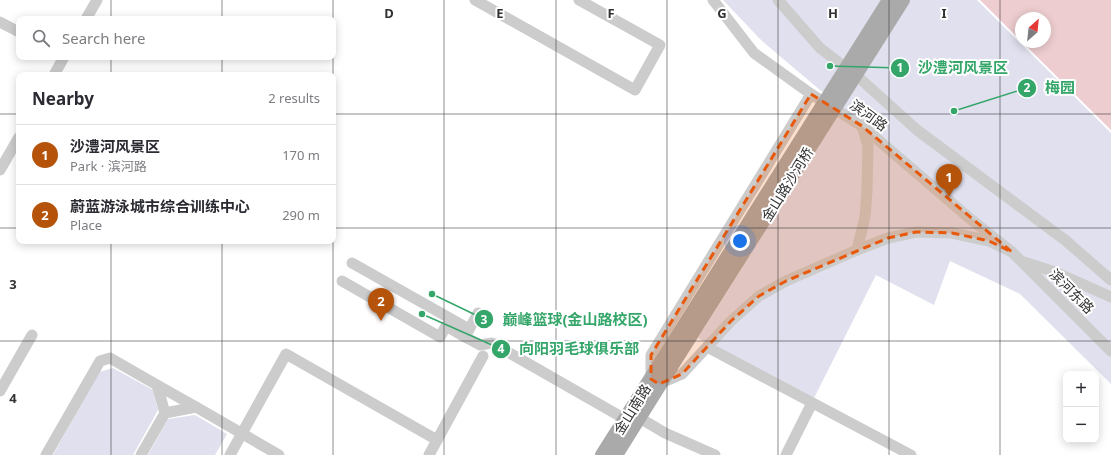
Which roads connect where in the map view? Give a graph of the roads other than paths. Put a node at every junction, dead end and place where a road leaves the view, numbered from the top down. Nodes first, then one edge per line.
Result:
1 (97, 0) edge
2 (475, 0) edge
3 (579, 0) edge
4 (778, 0) edge
5 (889, 0) edge
6 (903, 0) edge
7 (715, 1) edge
8 (88, 16) edge
9 (0, 22) edge
10 (16, 30) edge
11 (62, 60) edge
12 (56, 72) edge
13 (851, 72) junction
14 (812, 94) junction
15 (862, 126) junction
16 (16, 142) edge
17 (0, 170) edge
18 (857, 250) junction
19 (1012, 252) junction
20 (1022, 261) junction
21 (352, 263) dead end
22 (1111, 280) edge
23 (342, 281) dead end
24 (1111, 297) edge
25 (478, 313) dead end
26 (467, 333) junction
27 (32, 335) dead end
28 (707, 348) junction
29 (1111, 352) edge
30 (483, 356) dead end
31 (666, 365) joint
32 (655, 382) junction
33 (157, 385) junction
34 (0, 391) edge
35 (812, 403) junction
36 (196, 407) junction
37 (165, 413) junction
38 (632, 418) junction
39 (242, 434) junction
40 (437, 440) junction
41 (905, 454) edge
42 (46, 455) edge
43 (142, 455) edge
44 (230, 455) edge
45 (279, 455) edge
46 (429, 455) edge
47 (602, 455) edge
48 (616, 455) edge
49 (715, 455) edge
50 (786, 455) edge

1 - 8 street
2 - 3 street
4 - 13 street
5 - 13 main road, 金山路沙河桥, bridge
6 - 13 main road, 金山路沙河桥, bridge
7 - 14 street, 滨河路
9 - 10 street
11 - 12 street
13 - 22 street
13 - 31 main road, 金山路沙河桥, bridge
14 - 15 street, 滨河路
14 - 32 street
15 - 18 street
15 - 19 street, 滨河路
16 - 17 street
18 - 19 street
18 - 28 street
19 - 20 street, 滨河东路
20 - 24 street
20 - 29 street, 滨河东路
21 - 26 street
23 - 26 street
25 - 26 street
26 - 38 street
27 - 34 street
28 - 32 street
28 - 35 street
30 - 40 street
31 - 32 main road, 金山南路
32 - 38 main road, 金山南路
33 - 36 street
33 - 37 street
33 - 42 street
35 - 41 street
35 - 50 street
36 - 37 street
36 - 39 street
37 - 43 street
38 - 47 main road, 金山南路
38 - 48 main road, 金山南路
38 - 49 street
39 - 40 street
39 - 44 street
39 - 45 street
40 - 46 street

